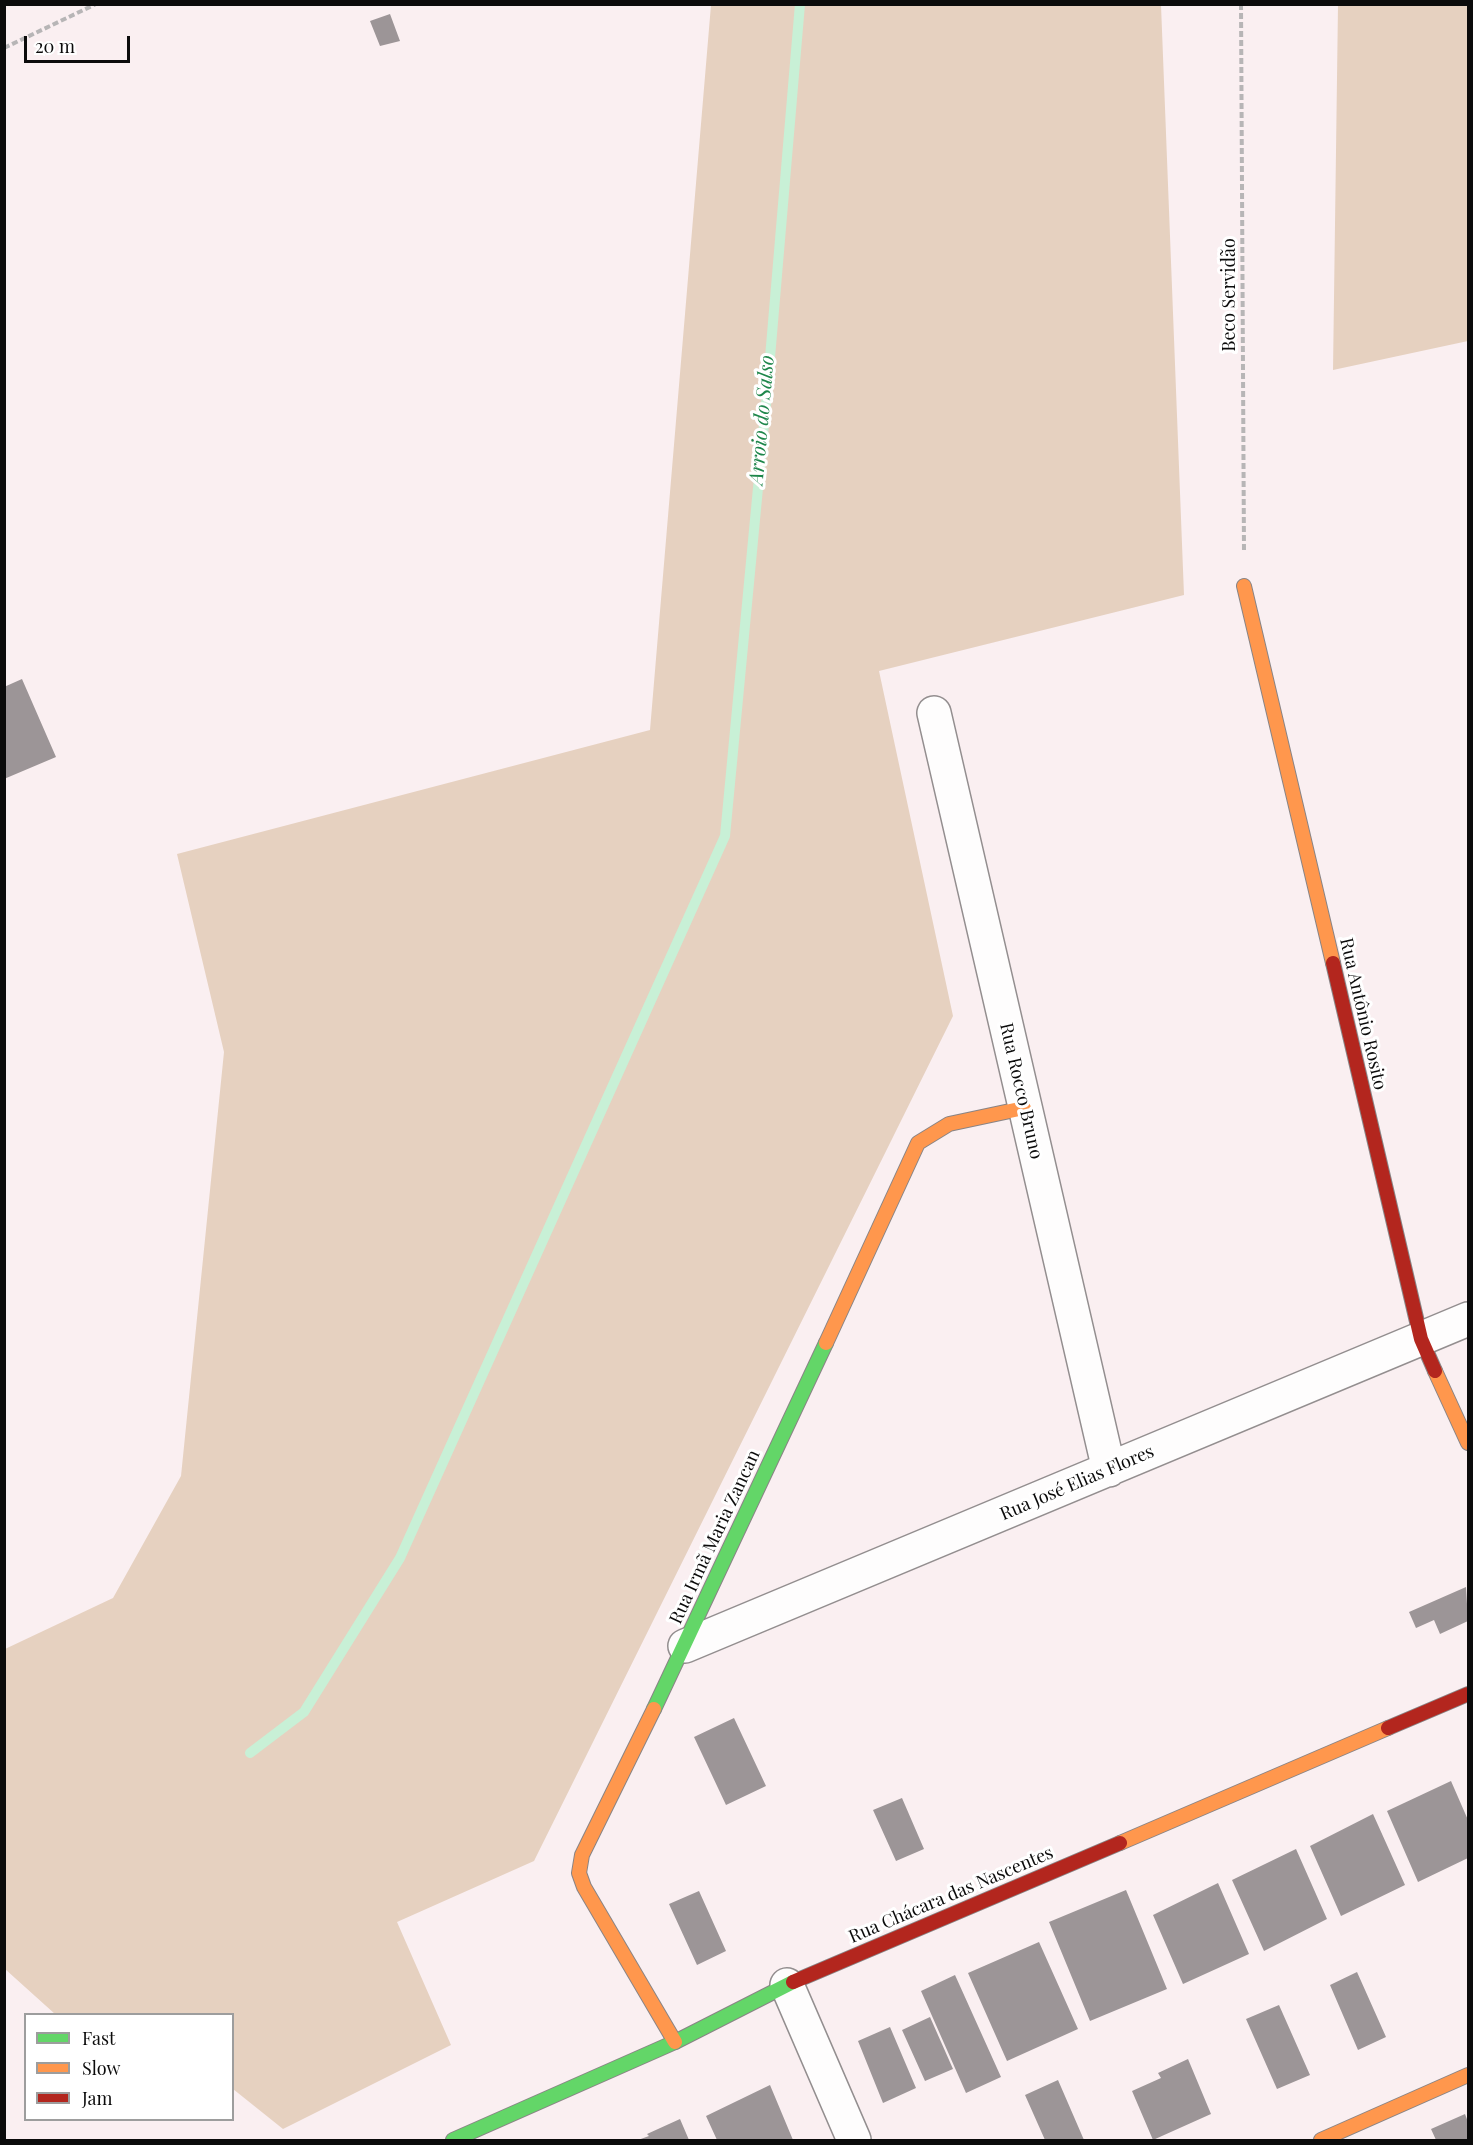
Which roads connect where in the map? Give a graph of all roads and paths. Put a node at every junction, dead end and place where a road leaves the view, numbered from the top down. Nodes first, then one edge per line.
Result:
1 (96, 4) edge
2 (1241, 4) edge
3 (4, 48) edge
4 (1245, 586) joint
5 (934, 713) dead end
6 (1024, 1108) junction
7 (1468, 1319) edge
8 (1421, 1339) junction
9 (1468, 1443) edge
10 (1109, 1470) junction
11 (685, 1646) junction
12 (1468, 1694) edge
13 (787, 1985) junction
14 (675, 2042) junction
15 (1468, 2075) edge
16 (453, 2140) edge
17 (854, 2140) edge
18 (1321, 2140) edge

1 - 3 path
2 - 4 path, Beco Servidão
4 - 8 street, Rua Antônio Rosito
5 - 6 street, Rua Rocco Bruno
6 - 10 street, Rua Rocco Bruno
6 - 11 street, Rua Irmã Maria Zancan
7 - 8 street, Rua José Elias Flores
8 - 9 street, Rua Antônio Rosito
8 - 10 street, Rua José Elias Flores
10 - 11 street, Rua José Elias Flores
11 - 14 street, Rua Irmã Maria Zancan
12 - 13 street, Rua Chácara das Nascentes
13 - 14 street, Rua Chácara das Nascentes
13 - 17 street
14 - 16 street, Rua Chácara das Nascentes
15 - 18 street

